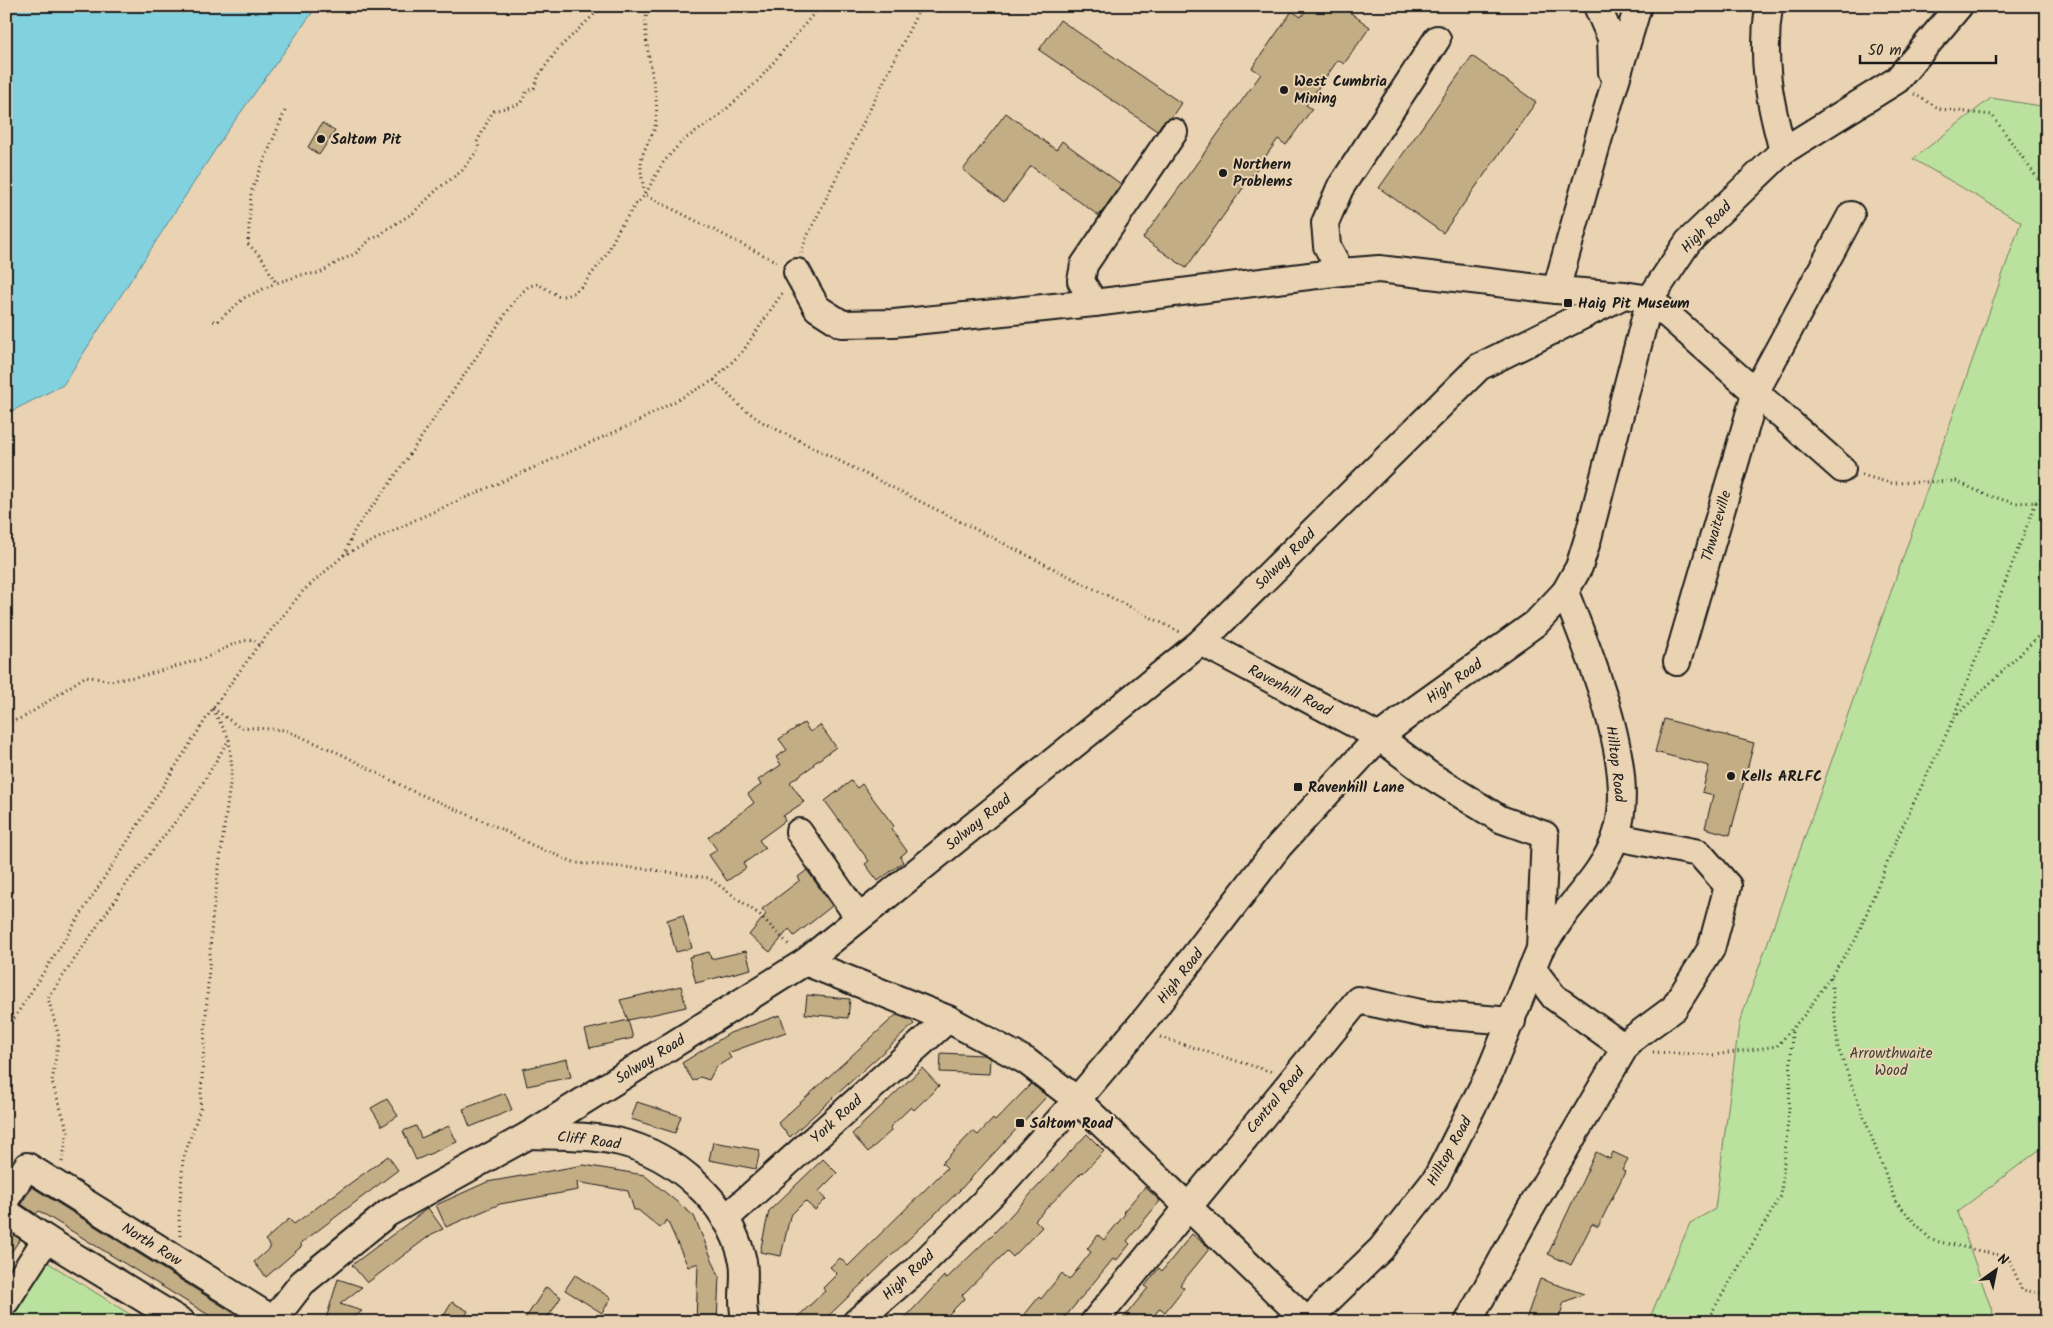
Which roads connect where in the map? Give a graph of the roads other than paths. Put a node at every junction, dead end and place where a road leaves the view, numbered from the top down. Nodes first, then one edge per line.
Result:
1 (1598, 6) edge
2 (1638, 6) edge
3 (1769, 6) edge
4 (1959, 6) edge
5 (1438, 39) dead end
6 (1613, 90) junction
7 (1174, 132) dead end
8 (1782, 151) junction
9 (1851, 215) dead end
10 (797, 272) road end
11 (1341, 272) junction
12 (1556, 290) junction
13 (1624, 295) junction
14 (1650, 299) junction
15 (1094, 303) junction
16 (1756, 391) junction
17 (1842, 469) road end
18 (1565, 592) junction
19 (1201, 642) junction
20 (1677, 662) dead end
21 (1379, 738) junction
22 (798, 832) dead end
23 (1616, 837) junction
24 (859, 918) junction
25 (1536, 959) junction
26 (805, 962) junction
27 (948, 1019) junction
28 (1512, 1021) junction
29 (1624, 1049) junction
30 (1076, 1100) junction
31 (529, 1135) junction
32 (6, 1199) edge
33 (1188, 1206) junction
34 (6, 1212) edge
35 (725, 1218) junction
36 (46, 1239) junction
37 (6, 1300) edge
38 (274, 1321) edge
39 (182, 1322) edge
40 (745, 1322) edge
41 (856, 1322) edge
42 (1094, 1322) edge
43 (1308, 1322) edge
44 (1468, 1322) edge

1 - 6 street
2 - 6 street
3 - 8 street
4 - 8 street, High Road
5 - 11 street
6 - 12 street
7 - 15 street
8 - 14 street, High Road
9 - 16 street, Thwaiteville
10 - 15 street
11 - 12 street
11 - 15 street
12 - 13 street
13 - 14 street
13 - 19 street, Solway Road
14 - 16 street
14 - 18 street, High Road
16 - 17 street
16 - 20 street, Thwaiteville
18 - 21 street, High Road
18 - 23 street, Hilltop Road
19 - 21 street, Ravenhill Road
19 - 24 street, Solway Road
21 - 25 street, Hilltop Road
21 - 30 street, High Road
22 - 24 street
23 - 25 street, Hilltop Road
23 - 29 street
24 - 26 street, Solway Road
25 - 28 street, Hilltop Road
25 - 29 street
26 - 27 street
26 - 31 street, Solway Road
27 - 30 street
27 - 35 street, York Road
28 - 33 street, Central Road
28 - 43 street, Hilltop Road
29 - 44 street
30 - 33 street
30 - 41 street, High Road
31 - 35 street, Cliff Road
31 - 38 street, Solway Road
32 - 38 street, North Row
33 - 42 street, Central Road
33 - 43 street
34 - 36 street
35 - 40 street, Cliff Road
36 - 37 street
36 - 39 street

